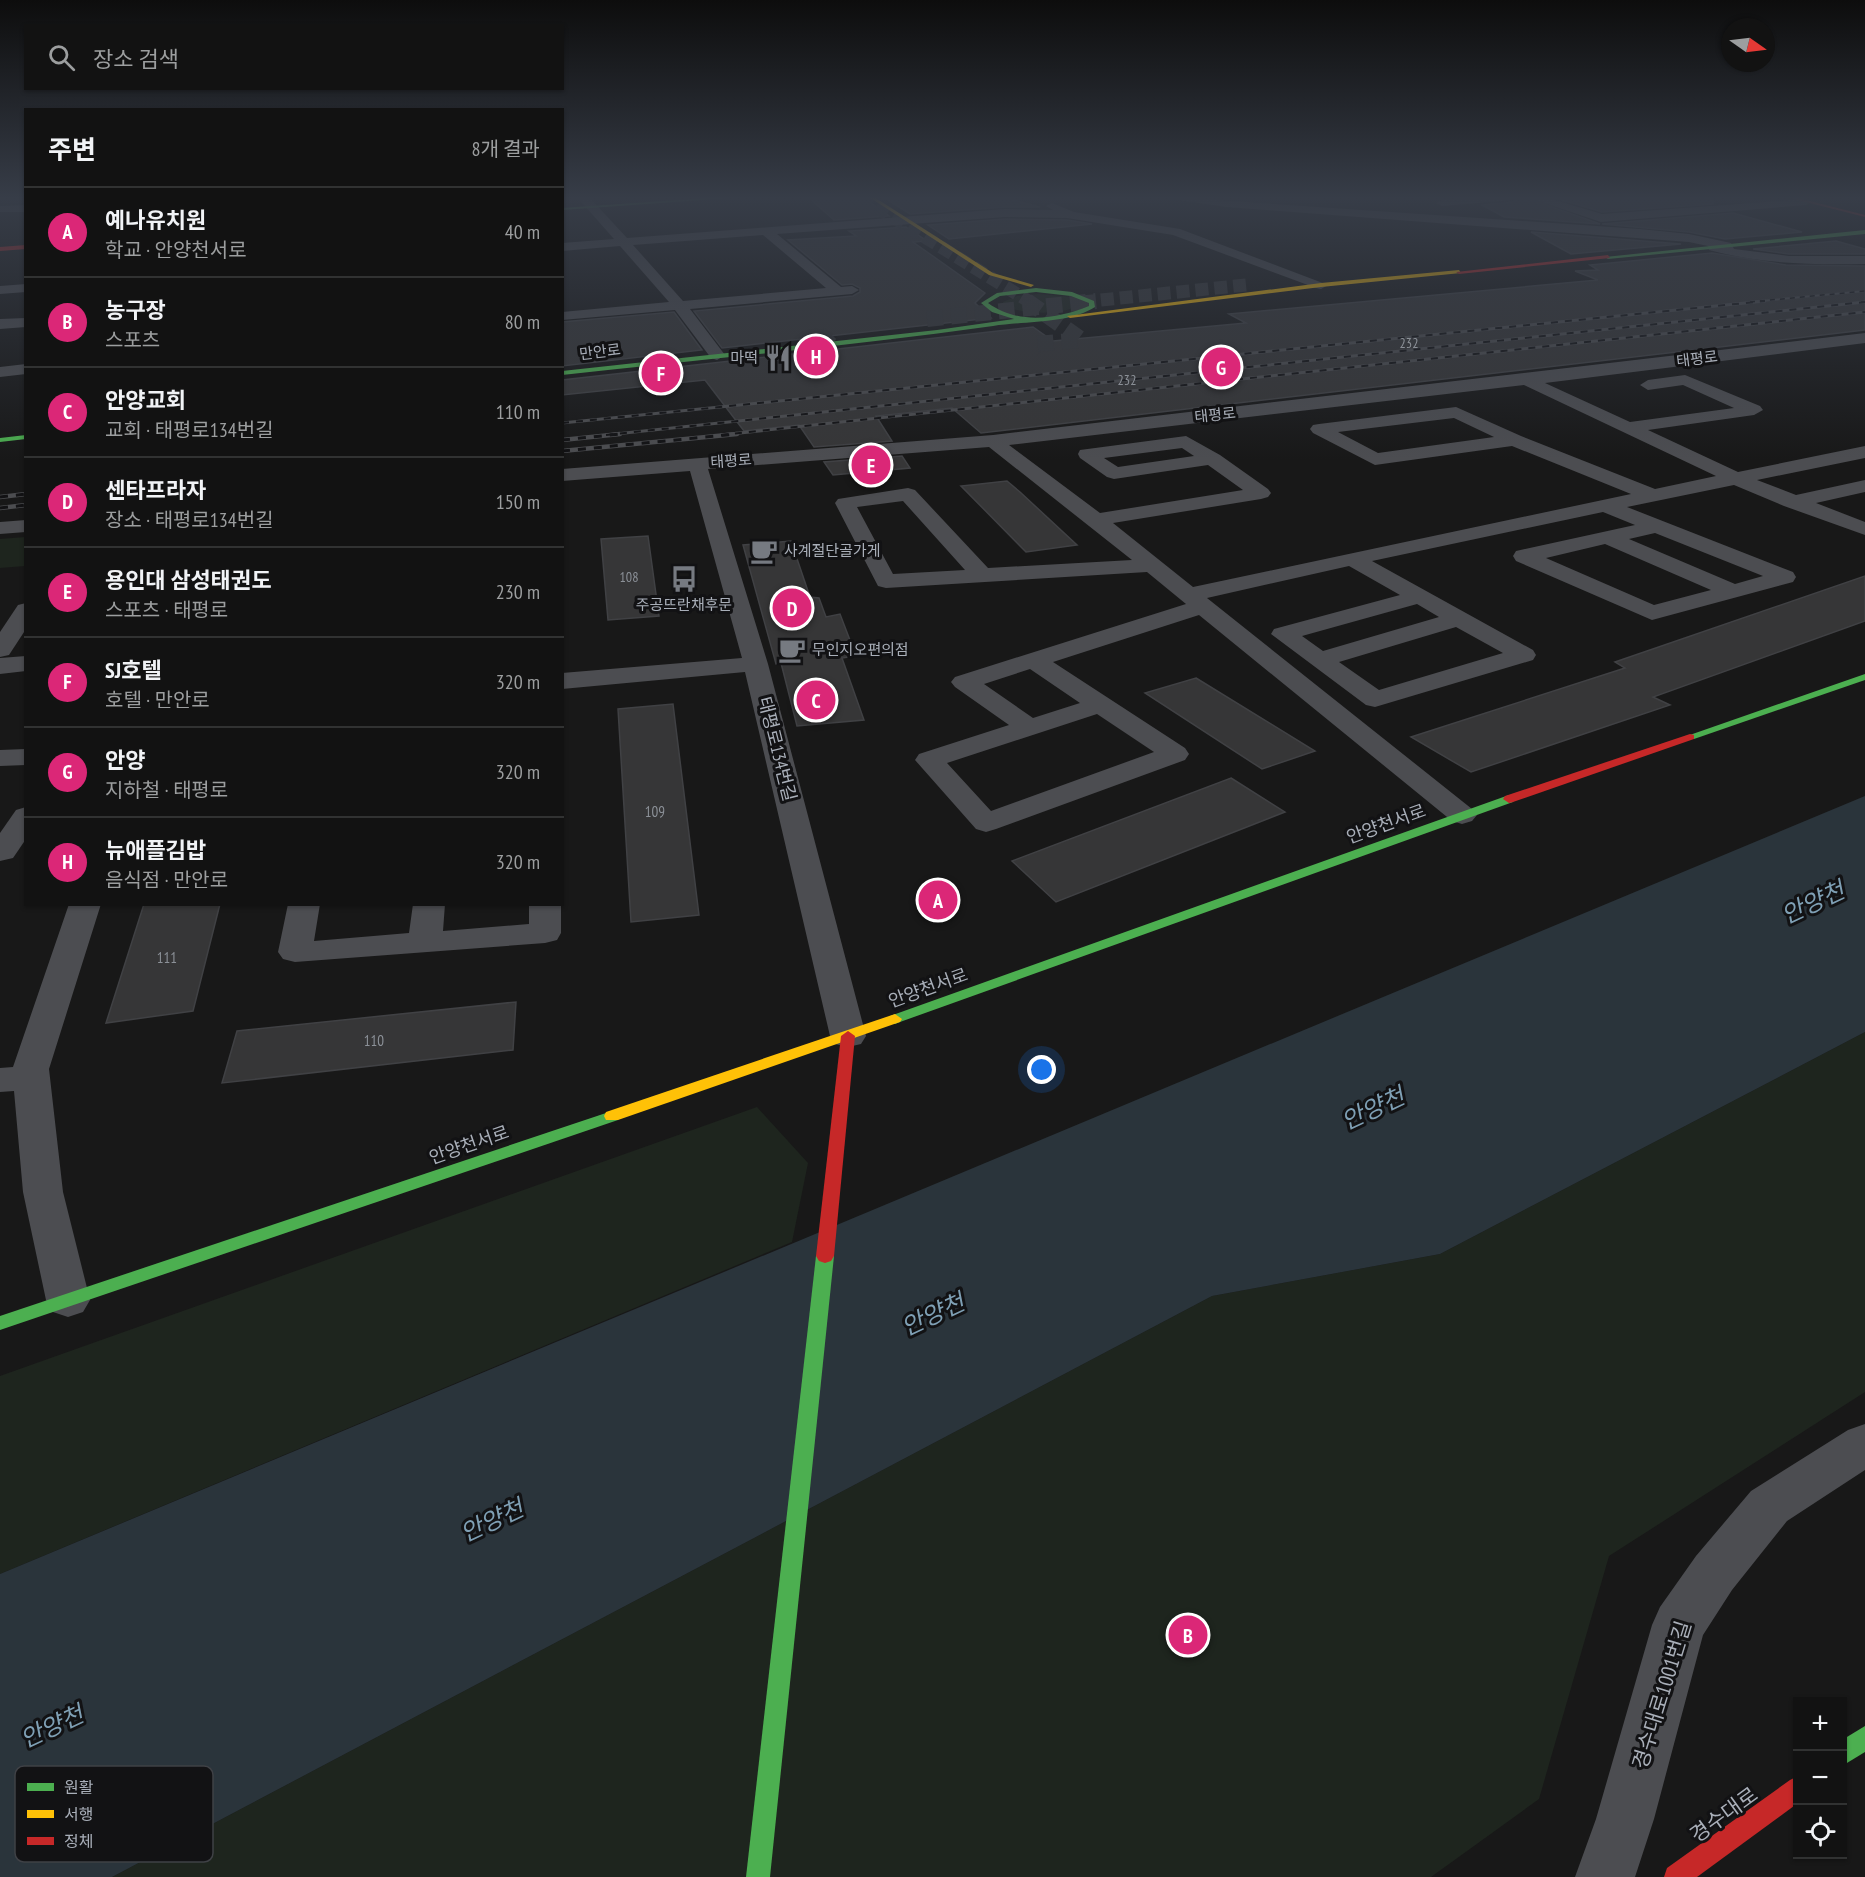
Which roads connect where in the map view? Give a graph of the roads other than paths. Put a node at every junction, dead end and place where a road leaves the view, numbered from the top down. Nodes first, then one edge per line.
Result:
1 (660, 285) edge
2 (838, 285) edge
3 (992, 285) edge
4 (1032, 285) tunnel mouth
5 (1321, 285) joint
6 (1325, 285) edge
7 (24, 288) edge
8 (1304, 288) junction
9 (0, 290) edge
10 (1056, 291) junction
11 (1071, 293) junction
12 (999, 294) junction
13 (1101, 294) dead end
14 (1120, 295) dead end
15 (679, 305) junction
16 (564, 316) edge
17 (1070, 316) junction
18 (1035, 318) junction
19 (24, 322) edge
20 (0, 324) edge
21 (880, 324) dead end
22 (1865, 338) edge
23 (739, 352) junction
24 (717, 355) junction
25 (24, 369) edge
26 (0, 372) edge
27 (564, 373) edge
28 (1526, 380) junction
29 (1632, 387) dead end
30 (1628, 428) junction
31 (24, 437) edge
32 (0, 440) edge
33 (1514, 440) junction
34 (993, 441) junction
35 (1865, 452) edge
36 (1842, 457) junction
37 (1213, 459) junction
38 (697, 463) junction
39 (1865, 465) edge
40 (564, 476) edge
41 (1737, 479) junction
42 (1865, 487) edge
43 (1655, 496) junction
44 (1791, 502) junction
45 (1607, 506) junction
46 (1096, 520) junction
47 (24, 526) edge
48 (1657, 526) junction
49 (0, 528) edge
50 (1865, 529) edge
51 (1607, 537) junction
52 (1353, 559) junction
53 (1152, 565) junction
54 (982, 575) junction
55 (1733, 591) junction
56 (1420, 596) junction
57 (1195, 601) junction
58 (24, 613) edge
59 (1458, 618) junction
60 (0, 650) edge
61 (1033, 660) junction
62 (1320, 660) junction
63 (24, 663) edge
64 (756, 664) junction
65 (0, 666) edge
66 (1865, 677) edge
67 (564, 681) edge
68 (1100, 705) junction
69 (1029, 727) junction
70 (24, 757) edge
71 (0, 758) edge
72 (1462, 815) junction
73 (24, 820) edge
74 (9, 852) edge
75 (84, 906) edge
76 (304, 906) edge
77 (429, 906) edge
78 (545, 906) edge
79 (425, 942) junction
80 (848, 1036) junction
81 (16, 1079) edge
82 (68, 1300) junction
83 (0, 1323) edge
84 (1865, 1444) edge
85 (1865, 1738) edge
86 (1847, 1751) edge
87 (1793, 1791) edge
88 (758, 1877) edge
89 (1605, 1877) edge
90 (1676, 1877) edge

1 - 15 street
2 - 15 street
3 - 12 street
4 - 10 street
5 - 6 street
5 - 8 street
7 - 9 street
8 - 14 street
8 - 17 street
10 - 11 street
10 - 12 street
11 - 13 street
11 - 17 street
12 - 18 street
15 - 16 street
15 - 24 street
17 - 18 street
18 - 23 street, 만안로
19 - 20 street
21 - 23 street
22 - 28 street, 태평로
23 - 24 street, 만안로
24 - 27 street, 만안로
25 - 26 street
28 - 30 street
28 - 34 street, 태평로
29 - 30 street
30 - 41 street
31 - 32 street
33 - 33 street
33 - 43 street
34 - 38 street, 태평로
34 - 46 street
35 - 36 street
36 - 39 street
36 - 41 street
37 - 37 street
37 - 46 street
38 - 40 street, 태평로
38 - 64 street, 태평로134번길
41 - 43 street
41 - 44 street
42 - 44 street
43 - 45 street
44 - 50 street
45 - 48 street
45 - 52 street
46 - 53 street
47 - 49 street
48 - 51 street
48 - 55 street
51 - 55 street
51 - 55 street
52 - 56 street
52 - 57 street
53 - 54 street
53 - 57 street
54 - 54 street
56 - 59 street
56 - 62 street
57 - 61 street
57 - 72 street
58 - 60 street
59 - 62 street
59 - 62 street
61 - 68 street
61 - 69 street
63 - 65 street
64 - 67 street
64 - 80 street, 태평로134번길
66 - 72 street, 안양천서로
68 - 69 street
68 - 69 street
70 - 71 street
72 - 80 street, 안양천서로
73 - 74 street
75 - 81 street
76 - 79 street
77 - 79 street
78 - 79 street
80 - 82 street, 안양천서로
80 - 88 street
81 - 82 street
82 - 83 street, 안양천서로
84 - 89 street, 경수대로1001번길
85 - 86 street
87 - 90 street, 경수대로

